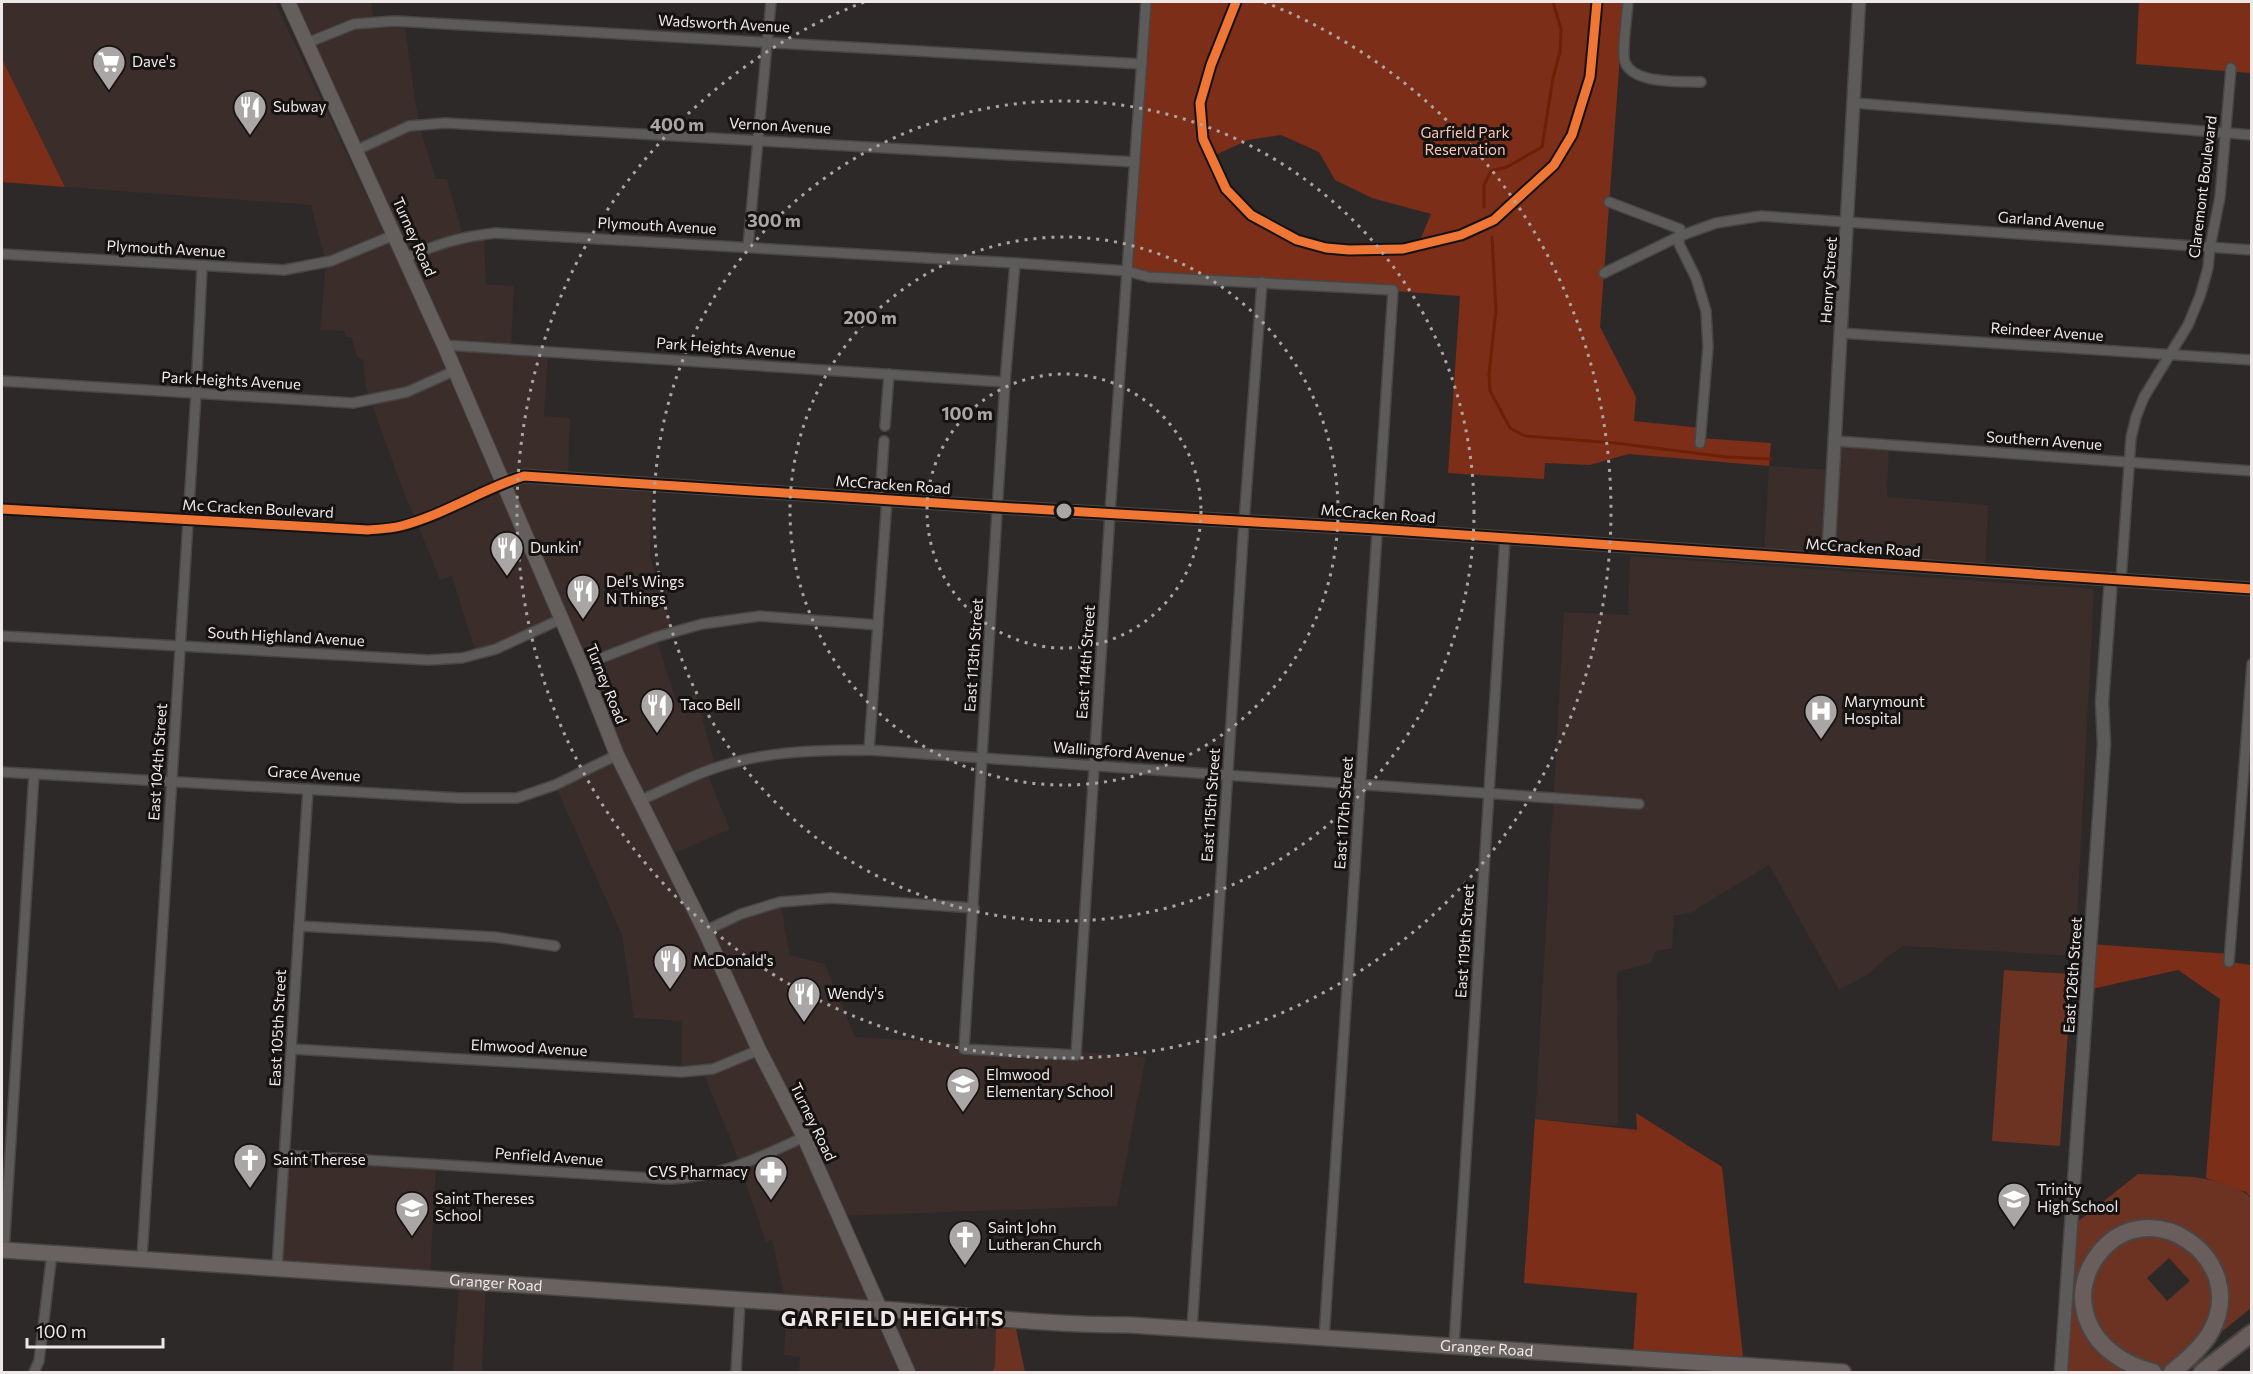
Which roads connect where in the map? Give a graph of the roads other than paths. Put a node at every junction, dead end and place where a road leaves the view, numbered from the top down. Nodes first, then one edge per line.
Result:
1 (288, 2) edge
2 (771, 2) edge
3 (1146, 2) edge
4 (1628, 2) edge
5 (1859, 2) edge
6 (769, 41) junction
7 (307, 43) junction
8 (1142, 64) junction
9 (2230, 68) dead end
10 (1701, 82) dead end
11 (1855, 103) junction
12 (2226, 133) junction
13 (2252, 135) edge
14 (758, 139) junction
15 (357, 150) junction
16 (1135, 162) junction
17 (1609, 202) dead end
18 (1848, 222) junction
19 (394, 235) junction
20 (1680, 236) junction
21 (748, 246) junction
22 (2210, 247) junction
23 (2252, 250) edge
24 (2, 254) edge
25 (405, 258) junction
26 (1015, 263) junction
27 (202, 267) junction
28 (1127, 271) junction
29 (1604, 273) dead end
30 (1262, 282) junction
31 (1393, 290) joint
32 (1840, 333) junction
33 (444, 345) junction
34 (2170, 355) junction
35 (2252, 360) edge
36 (454, 371) junction
37 (889, 374) junction
38 (2, 381) edge
39 (1005, 382) junction
40 (196, 394) junction
41 (885, 426) dead end
42 (884, 441) dead end
43 (1835, 441) junction
44 (1700, 443) dead end
45 (2129, 462) junction
46 (2252, 471) edge
47 (503, 483) junction
48 (884, 499) junction
49 (998, 507) junction
50 (2, 509) edge
51 (1110, 513) junction
52 (187, 521) junction
53 (1244, 522) junction
54 (1377, 529) junction
55 (1505, 538) junction
56 (1828, 560) junction
57 (2116, 579) junction
58 (2252, 589) edge
59 (561, 619) junction
60 (878, 625) junction
61 (2, 636) edge
62 (180, 646) junction
63 (2252, 664) edge
64 (583, 669) junction
65 (869, 750) junction
66 (617, 754) junction
67 (983, 758) junction
68 (1095, 765) junction
69 (2, 771) edge
70 (34, 774) junction
71 (1228, 774) junction
72 (171, 781) junction
73 (1361, 785) junction
74 (308, 789) junction
75 (1489, 794) junction
76 (641, 800) junction
77 (1639, 804) dead end
78 (974, 908) junction
79 (299, 926) junction
80 (705, 931) junction
81 (555, 946) dead end
82 (2229, 962) dead end
83 (292, 1049) junction
84 (964, 1049) joint
85 (759, 1050) junction
86 (804, 1137) junction
87 (285, 1155) junction
88 (3, 1251) edge
89 (52, 1253) junction
90 (142, 1258) junction
91 (277, 1268) junction
92 (740, 1301) junction
93 (880, 1309) junction
94 (1192, 1329) junction
95 (2252, 1333) edge
96 (1324, 1339) junction
97 (1454, 1346) junction
98 (33, 1372) edge
99 (736, 1372) edge
100 (908, 1372) edge
101 (1843, 1372) edge
102 (2061, 1372) edge
103 (2153, 1372) edge
104 (2172, 1372) edge
105 (2202, 1372) edge

1 - 7 main road, Turney Road
2 - 6 street
3 - 8 street, East 114th Street
4 - 10 street
5 - 11 street, Henry Street
6 - 7 street, Wadsworth Avenue
6 - 8 street, Wadsworth Avenue
6 - 14 street
7 - 15 main road, Turney Road
8 - 16 street, East 114th Street
9 - 12 street, Claremont Boulevard
11 - 12 street
11 - 18 street, Henry Street
12 - 13 street
12 - 22 street, Claremont Boulevard
14 - 15 street, Vernon Avenue
14 - 16 street, Vernon Avenue
14 - 21 street
15 - 19 main road, Turney Road
16 - 28 street, East 114th Street
17 - 20 street
18 - 20 street, Garland Avenue
18 - 22 street, Garland Avenue
18 - 32 street, Henry Street
19 - 25 main road, Turney Road
19 - 27 street, Plymouth Avenue
20 - 29 street, Garland Avenue
20 - 44 street
21 - 25 street, Plymouth Avenue
21 - 26 street, Plymouth Avenue
22 - 23 street, Garland Avenue
22 - 34 street, Claremont Boulevard
24 - 27 street, Plymouth Avenue
25 - 33 main road, Turney Road
26 - 28 street, Plymouth Avenue
26 - 39 street, East 113th Street
27 - 40 street, East 104th Street
28 - 30 street, Plymouth Avenue
28 - 51 street, East 114th Street
30 - 31 street, Plymouth Avenue
30 - 53 street, East 115th Street
31 - 54 street, East 117th Street
32 - 34 street, Reindeer Avenue
32 - 43 street, Henry Street
33 - 36 main road, Turney Road
33 - 37 street, Park Heights Avenue
34 - 35 street, Reindeer Avenue
34 - 45 street, Claremont Boulevard
36 - 40 street, Park Heights Avenue
36 - 47 main road, Turney Road
37 - 39 street, Park Heights Avenue
37 - 41 street
38 - 40 street, Park Heights Avenue
39 - 49 street, East 113th Street
40 - 52 street, East 104th Street
42 - 48 street
43 - 45 street, Southern Avenue
43 - 56 street, Henry Street
45 - 46 street, Southern Avenue
45 - 57 street, Claremont Boulevard
47 - 48 street, McCracken Road
47 - 52 street, Mc Cracken Boulevard
47 - 59 main road, Turney Road
48 - 49 street, McCracken Road
48 - 60 street
49 - 51 street, McCracken Road
49 - 67 street, East 113th Street
50 - 52 street, Mc Cracken Boulevard
51 - 53 street, McCracken Road
51 - 68 street, East 114th Street
52 - 62 street, East 104th Street
53 - 54 street, McCracken Road
53 - 71 street, East 115th Street
54 - 55 street, McCracken Road
54 - 73 street, East 117th Street
55 - 56 street, McCracken Road
55 - 75 street, East 119th Street
56 - 57 street, McCracken Road
57 - 58 street, McCracken Road
57 - 102 street, East 126th Street
59 - 62 street, South Highland Avenue
59 - 64 main road, Turney Road
60 - 64 street
60 - 65 street
61 - 62 street, South Highland Avenue
62 - 72 street, East 104th Street
63 - 82 street
64 - 66 main road, Turney Road
65 - 67 street, Wallingford Avenue
65 - 76 street, Wallingford Avenue
66 - 74 street, Grace Avenue
66 - 76 main road, Turney Road
67 - 68 street, Wallingford Avenue
67 - 78 street, East 113th Street
68 - 71 street, Wallingford Avenue
68 - 84 street, East 114th Street
69 - 70 street, Grace Avenue
70 - 72 street, Grace Avenue
70 - 88 street
71 - 73 street, Wallingford Avenue
71 - 94 street, East 115th Street
72 - 74 street, Grace Avenue
72 - 90 street, East 104th Street
73 - 75 street, Wallingford Avenue
73 - 96 street, East 117th Street
74 - 79 street, East 105th Street
75 - 77 street, Wallingford Avenue
75 - 97 street, East 119th Street
76 - 80 main road, Turney Road
78 - 80 street
78 - 84 street, East 113th Street
79 - 81 street
79 - 83 street, East 105th Street
80 - 85 main road, Turney Road
83 - 85 street, Elmwood Avenue
83 - 87 street, East 105th Street
85 - 86 main road, Turney Road
86 - 87 street, Penfield Avenue
86 - 93 main road, Turney Road
87 - 91 street, East 105th Street
88 - 89 main road, Granger Road
89 - 90 main road, Granger Road
89 - 98 street
90 - 91 main road, Granger Road
91 - 92 main road, Granger Road
92 - 93 main road, Granger Road
92 - 99 street
93 - 94 main road, Granger Road
93 - 100 main road, Turney Road
94 - 96 main road, Granger Road
95 - 105 highway
96 - 97 main road, Granger Road
97 - 101 main road, Granger Road
103 - 104 highway

